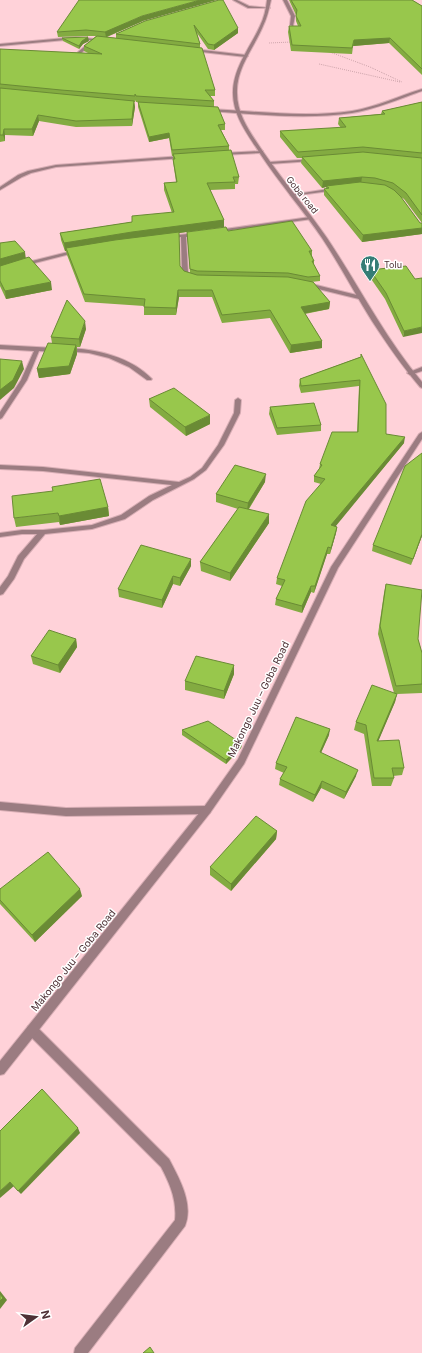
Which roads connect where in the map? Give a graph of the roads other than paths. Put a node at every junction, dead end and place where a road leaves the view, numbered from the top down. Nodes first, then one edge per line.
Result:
1 (236, 0) edge
2 (268, 0) edge
3 (285, 0) edge
4 (268, 8) junction
5 (292, 24) edge
6 (96, 39) junction
7 (107, 40) edge
8 (0, 45) edge
9 (188, 50) edge
10 (79, 53) edge
11 (246, 56) junction
12 (422, 90) edge
13 (205, 109) edge
14 (237, 111) junction
15 (261, 152) junction
16 (214, 155) edge
17 (190, 156) edge
18 (320, 159) edge
19 (269, 163) junction
20 (342, 188) edge
21 (0, 189) edge
22 (292, 195) junction
23 (310, 218) junction
24 (211, 232) edge
25 (204, 233) edge
26 (182, 235) junction
27 (160, 237) edge
28 (82, 250) edge
29 (17, 266) edge
30 (197, 279) edge
31 (302, 284) edge
32 (359, 297) junction
33 (0, 347) edge
34 (37, 350) junction
35 (422, 369) edge
36 (410, 373) junction
37 (149, 379) dead end
38 (422, 386) edge
39 (238, 400) dead end
40 (0, 417) edge
41 (422, 434) edge
42 (0, 467) edge
43 (181, 484) junction
44 (43, 532) junction
45 (0, 535) edge
46 (0, 592) edge
47 (0, 806) edge
48 (207, 810) junction
49 (32, 1030) junction
50 (0, 1070) edge
51 (80, 1353) edge

1 - 4 street
2 - 4 street, Goba road
3 - 5 street
4 - 11 street, Goba road
6 - 7 street
6 - 8 street
6 - 10 street
9 - 11 street
11 - 14 street, Goba road
12 - 14 street
13 - 14 street
14 - 15 street, Goba road
15 - 16 street
15 - 19 street, Goba road
17 - 21 street
18 - 19 street
19 - 22 street, Goba road
20 - 22 street
22 - 23 street, Goba road
23 - 24 street
23 - 32 street, Goba road
25 - 26 street
26 - 27 street
26 - 30 street
28 - 29 street
31 - 32 street
32 - 36 street, Goba road
33 - 34 street
34 - 37 street
34 - 40 street
35 - 36 street
36 - 38 street, Goba road
39 - 43 street
41 - 48 street, Makongo Juu – Goba Road
42 - 43 street
43 - 44 street
44 - 45 street
44 - 46 street
47 - 48 street
48 - 49 street, Makongo Juu – Goba Road
49 - 50 street, Makongo Juu – Goba Road
49 - 51 street

